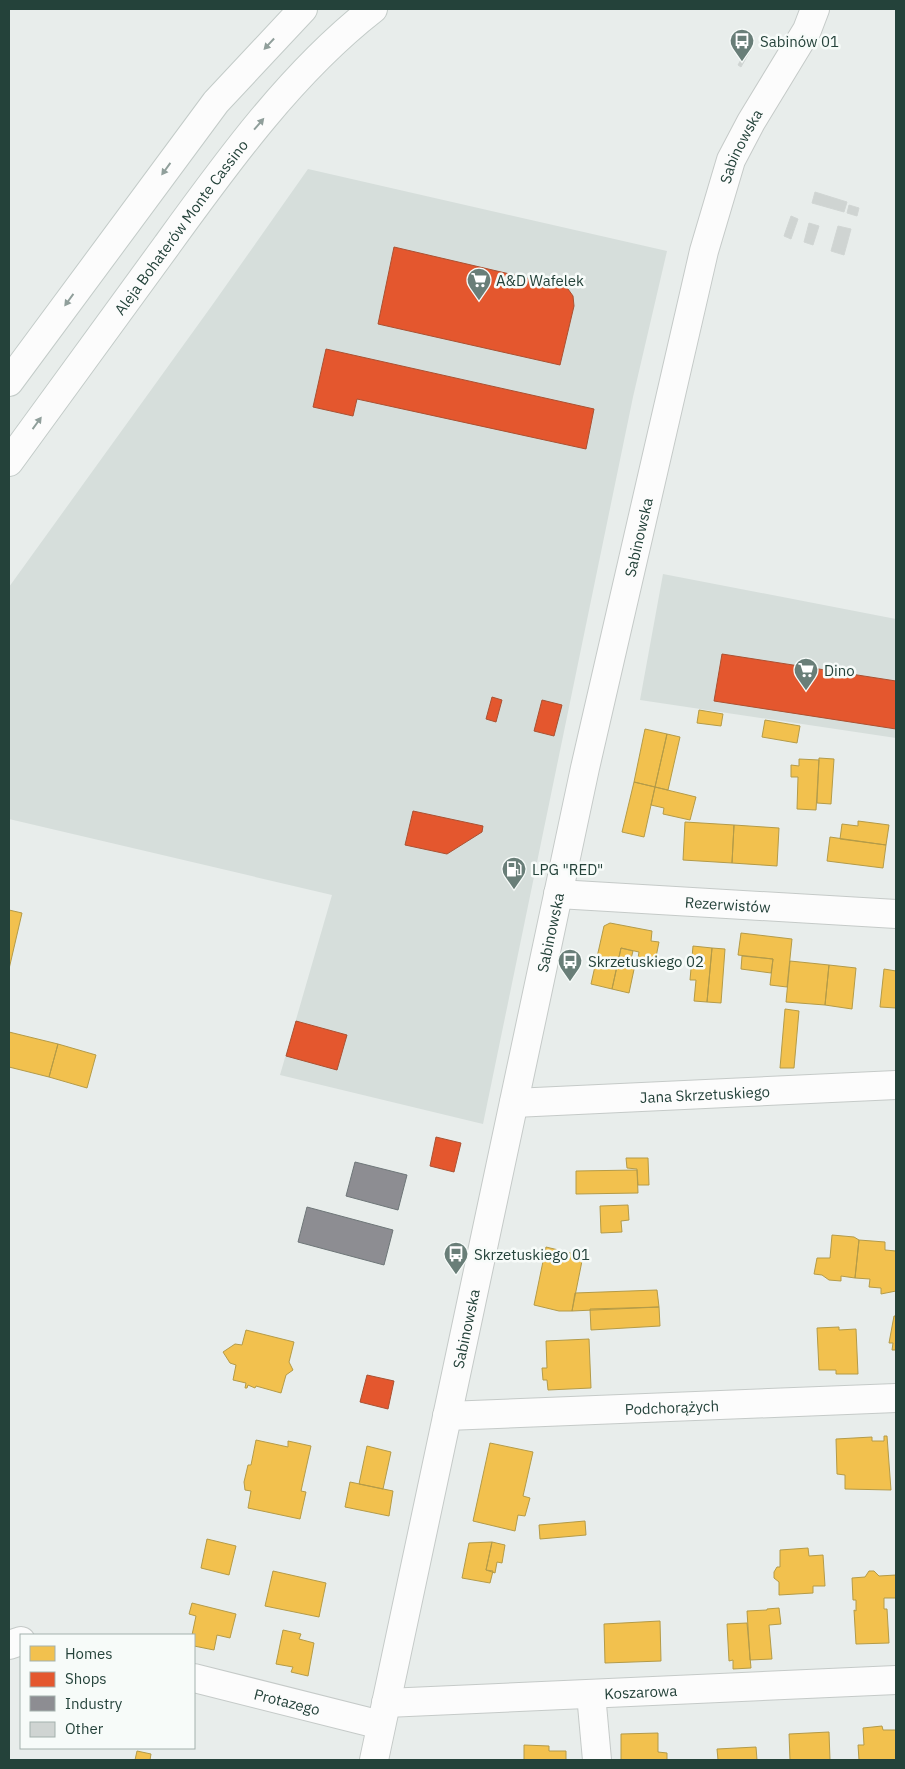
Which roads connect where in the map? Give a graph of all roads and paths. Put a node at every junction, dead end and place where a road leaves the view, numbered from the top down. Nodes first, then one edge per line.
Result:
1 (302, 9) edge
2 (373, 9) edge
3 (815, 9) edge
4 (9, 382) edge
5 (9, 462) edge
6 (558, 894) junction
7 (896, 914) edge
8 (896, 1085) edge
9 (514, 1103) junction
10 (896, 1398) edge
11 (447, 1416) junction
12 (195, 1678) edge
13 (896, 1680) edge
14 (591, 1694) junction
15 (384, 1714) junction
16 (374, 1760) edge
17 (598, 1760) edge

1 -> 4 street
5 -> 2 street, Aleja Bohaterów Monte Cassino
3 - 6 street, Sabinowska
6 - 7 street, Rezerwistów
6 - 9 street, Sabinowska
8 - 9 street, Jana Skrzetuskiego
9 - 11 street, Sabinowska
10 - 11 street, Podchorążych
11 - 15 street, Sabinowska
12 - 15 street, Protazego
13 - 14 street, Koszarowa
14 - 15 street, Koszarowa
14 - 17 street
15 - 16 street, Sabinowska

